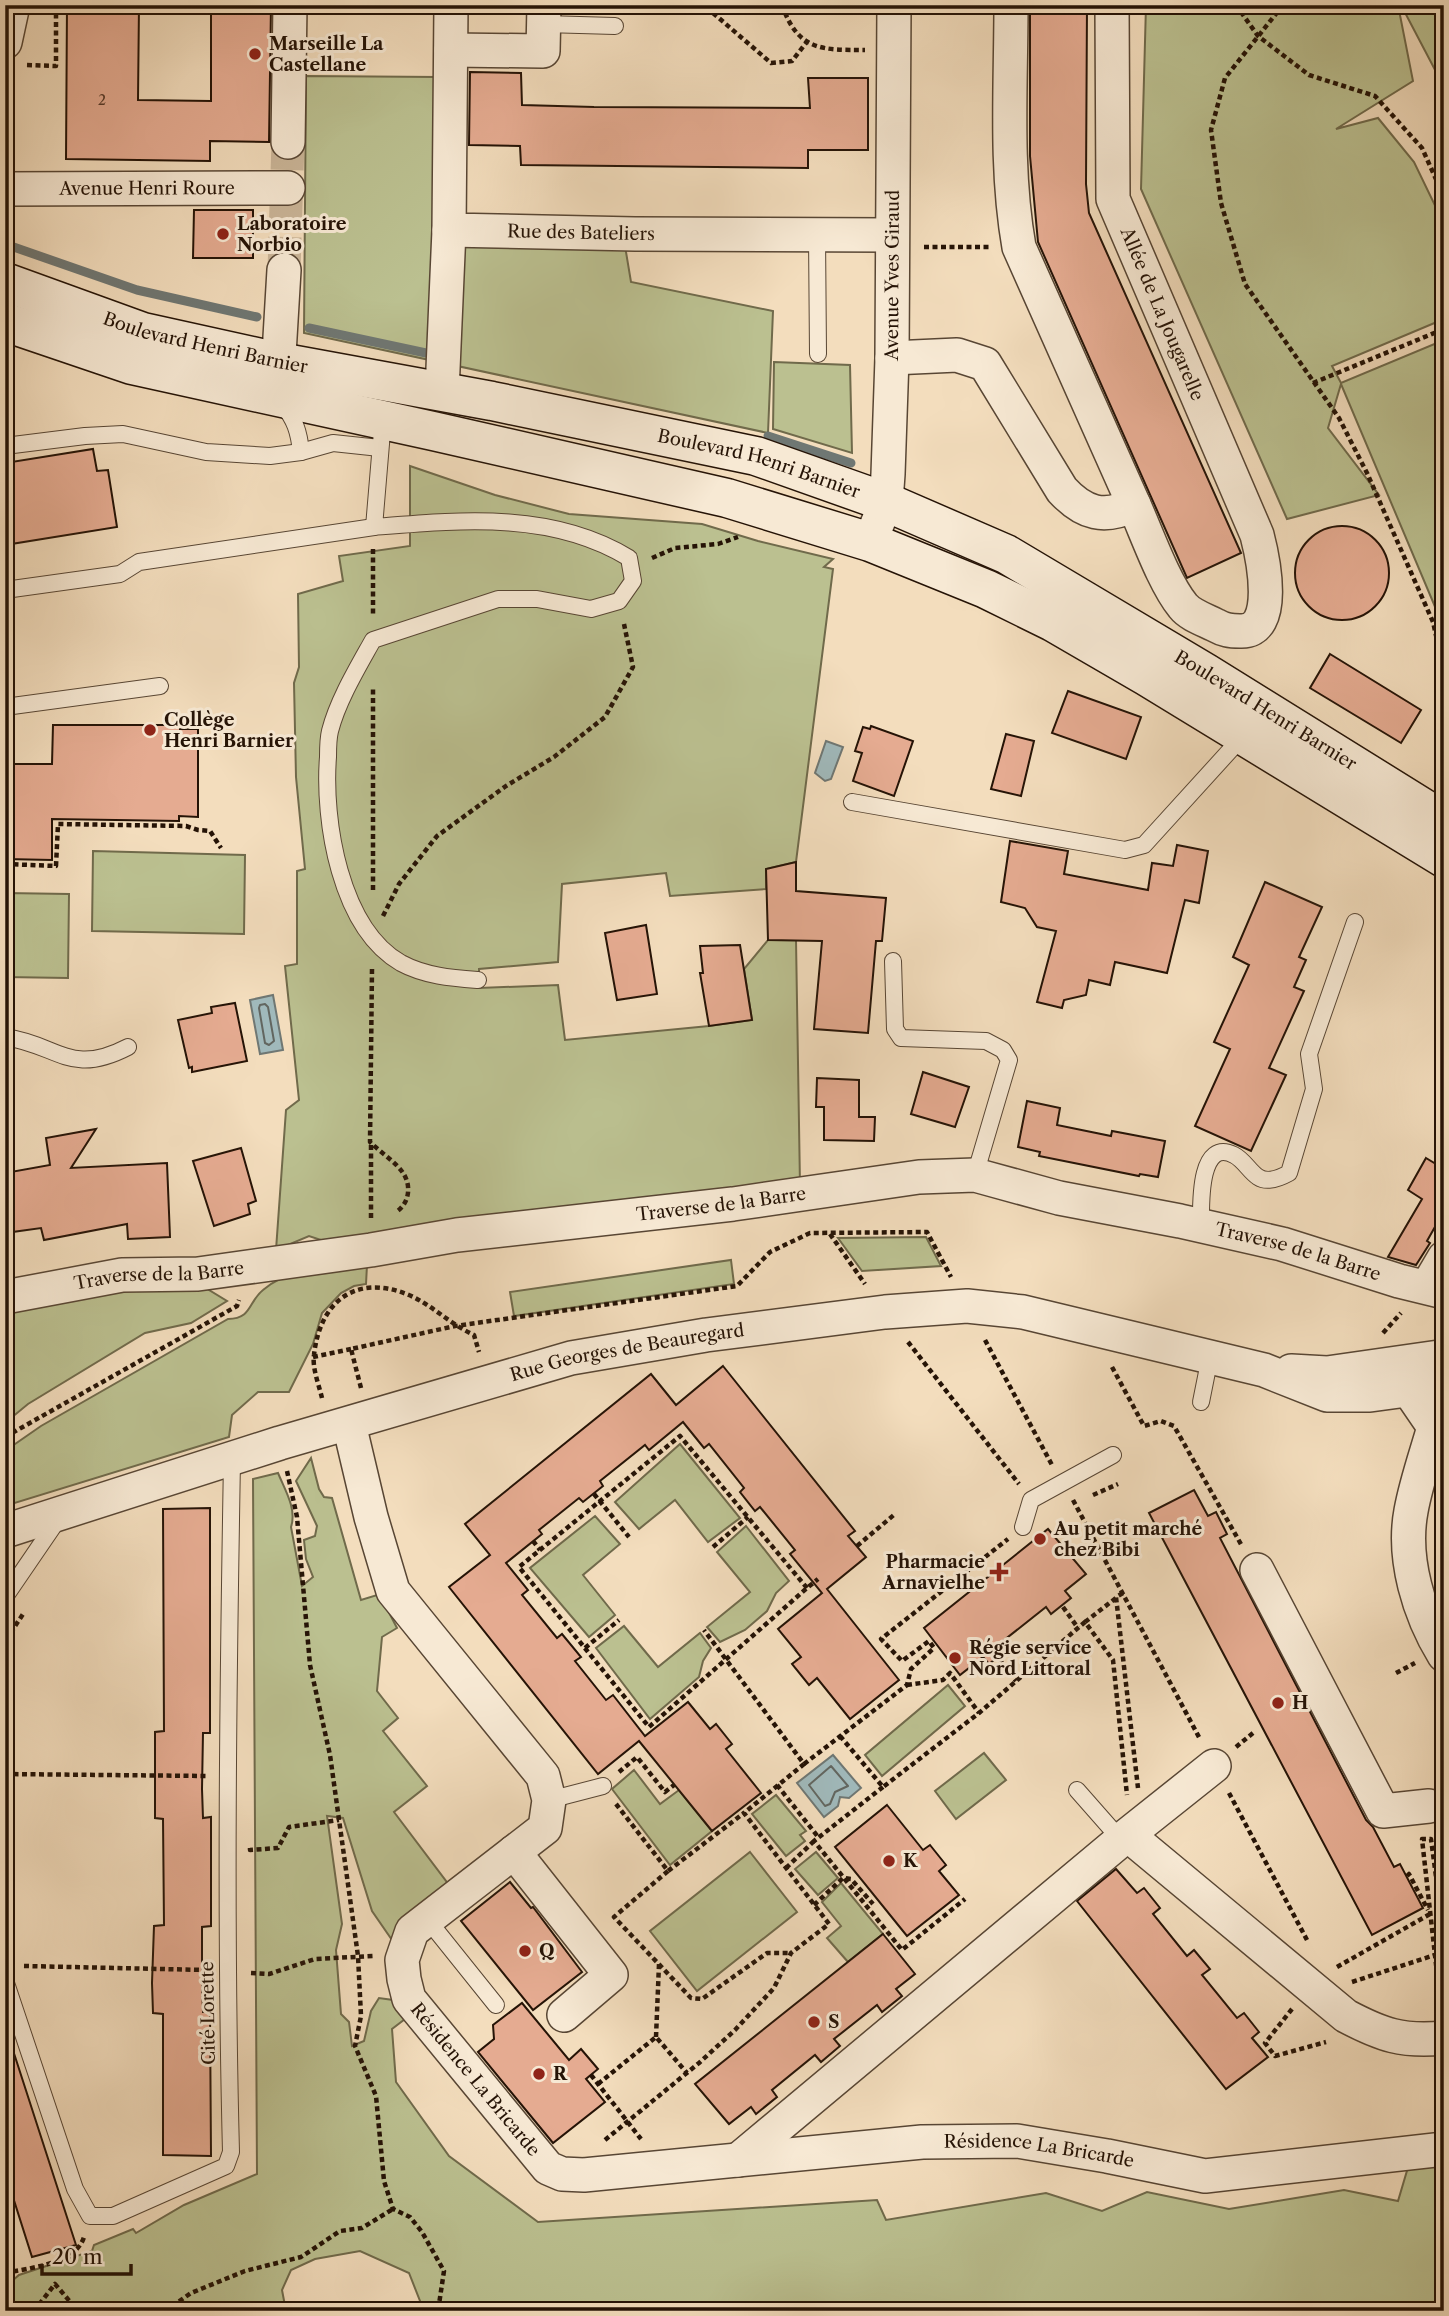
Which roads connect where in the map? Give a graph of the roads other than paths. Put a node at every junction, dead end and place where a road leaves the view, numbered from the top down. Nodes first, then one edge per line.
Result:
1 (13, 5) edge
2 (290, 5) edge
3 (451, 5) edge
4 (894, 5) edge
5 (1012, 5) edge
6 (1112, 5) edge
7 (544, 14) edge
8 (615, 26) dead end
9 (451, 50) junction
10 (12, 54) edge
11 (288, 142) tunnel mouth
12 (288, 188) dead end
13 (5, 189) edge
14 (449, 230) junction
15 (817, 234) junction
16 (892, 241) junction
17 (284, 271) tunnel mouth
18 (5, 282) edge
19 (5, 322) edge
20 (818, 355) dead end
21 (892, 358) junction
22 (277, 380) junction
23 (442, 392) junction
24 (382, 434) junction
25 (5, 446) edge
26 (301, 452) junction
27 (886, 502) junction
28 (1134, 505) junction
29 (374, 536) junction
30 (870, 542) junction
31 (5, 590) edge
32 (160, 686) dead end
33 (5, 707) edge
34 (1255, 723) junction
35 (852, 802) dead end
36 (1444, 821) edge
37 (1444, 858) edge
38 (1355, 922) dead end
39 (893, 961) dead end
40 (478, 980) dead end
41 (5, 1037) edge
42 (128, 1047) dead end
43 (975, 1175) junction
44 (1201, 1226) junction
45 (1444, 1258) edge
46 (1435, 1289) edge
47 (5, 1297) edge
48 (1210, 1357) junction
49 (1444, 1358) edge
50 (1264, 1370) junction
51 (1444, 1385) edge
52 (1408, 1389) junction
53 (1201, 1402) dead end
54 (349, 1424) junction
55 (1439, 1427) edge
56 (1113, 1455) dead end
57 (232, 1460) junction
58 (62, 1512) junction
59 (1023, 1527) road end
60 (5, 1531) edge
61 (1257, 1570) road end
62 (5, 1597) edge
63 (1444, 1655) edge
64 (1214, 1766) dead end
65 (603, 1786) road end
66 (1077, 1790) dead end
67 (549, 1800) junction
68 (1439, 1808) edge
69 (1130, 1827) junction
70 (514, 1852) junction
71 (427, 1919) junction
72 (5, 1980) edge
73 (496, 2005) dead end
74 (564, 2015) dead end
75 (1444, 2038) edge
76 (1444, 2149) edge
77 (738, 2160) junction

1 - 10 street
2 - 11 street
3 - 9 street
4 - 16 street, Avenue Yves Giraud
5 - 28 street
6 - 28 street, Allée de La Jougarelle
7 - 8 lane
7 - 9 street
9 - 14 street
12 - 13 street, Avenue Henri Roure
14 - 15 street, Rue des Bateliers
14 - 23 street
15 - 16 street, Rue des Bateliers
15 - 20 lane
16 - 21 street, Avenue Yves Giraud
17 - 22 street
18 - 22 main road, Boulevard Henri Barnier
19 - 22 main road, Boulevard Henri Barnier
21 - 27 street, Avenue Yves Giraud
21 - 28 street
22 - 23 main road, Boulevard Henri Barnier
22 - 24 main road, Boulevard Henri Barnier
22 - 26 lane
23 - 27 main road, Boulevard Henri Barnier
24 - 26 lane
24 - 29 lane
24 - 30 main road, Boulevard Henri Barnier
25 - 26 lane
27 - 30 street, Avenue Yves Giraud
27 - 34 main road, Boulevard Henri Barnier
29 - 31 lane
29 - 40 lane
30 - 34 main road, Boulevard Henri Barnier
32 - 33 lane
34 - 35 lane
34 - 36 main road, Boulevard Henri Barnier
34 - 37 main road, Boulevard Henri Barnier
38 - 44 lane
39 - 43 lane
41 - 42 lane
43 - 44 street, Traverse de la Barre
43 - 47 street, Traverse de la Barre
44 - 46 street, Traverse de la Barre
45 - 46 street, Traverse de la Barre
48 - 50 street, Rue Georges de Beauregard
48 - 53 lane
48 - 54 street, Rue Georges de Beauregard
49 - 50 street, Rue Georges de Beauregard
49 - 52 street
50 - 52 street, Rue Georges de Beauregard
51 - 52 street, Rue Georges de Beauregard
52 - 55 street
54 - 57 street, Rue Georges de Beauregard
54 - 67 street
55 - 63 street
56 - 59 lane
57 - 58 street, Rue Georges de Beauregard
57 - 72 lane, Cité Lorette
58 - 60 street, Rue Georges de Beauregard
58 - 62 lane
61 - 68 street
64 - 69 street
65 - 67 lane
66 - 69 lane
67 - 70 street
69 - 75 street
69 - 77 street
70 - 71 street
70 - 74 street
71 - 73 lane
71 - 77 street, Résidence La Bricarde
76 - 77 street, Résidence La Bricarde

